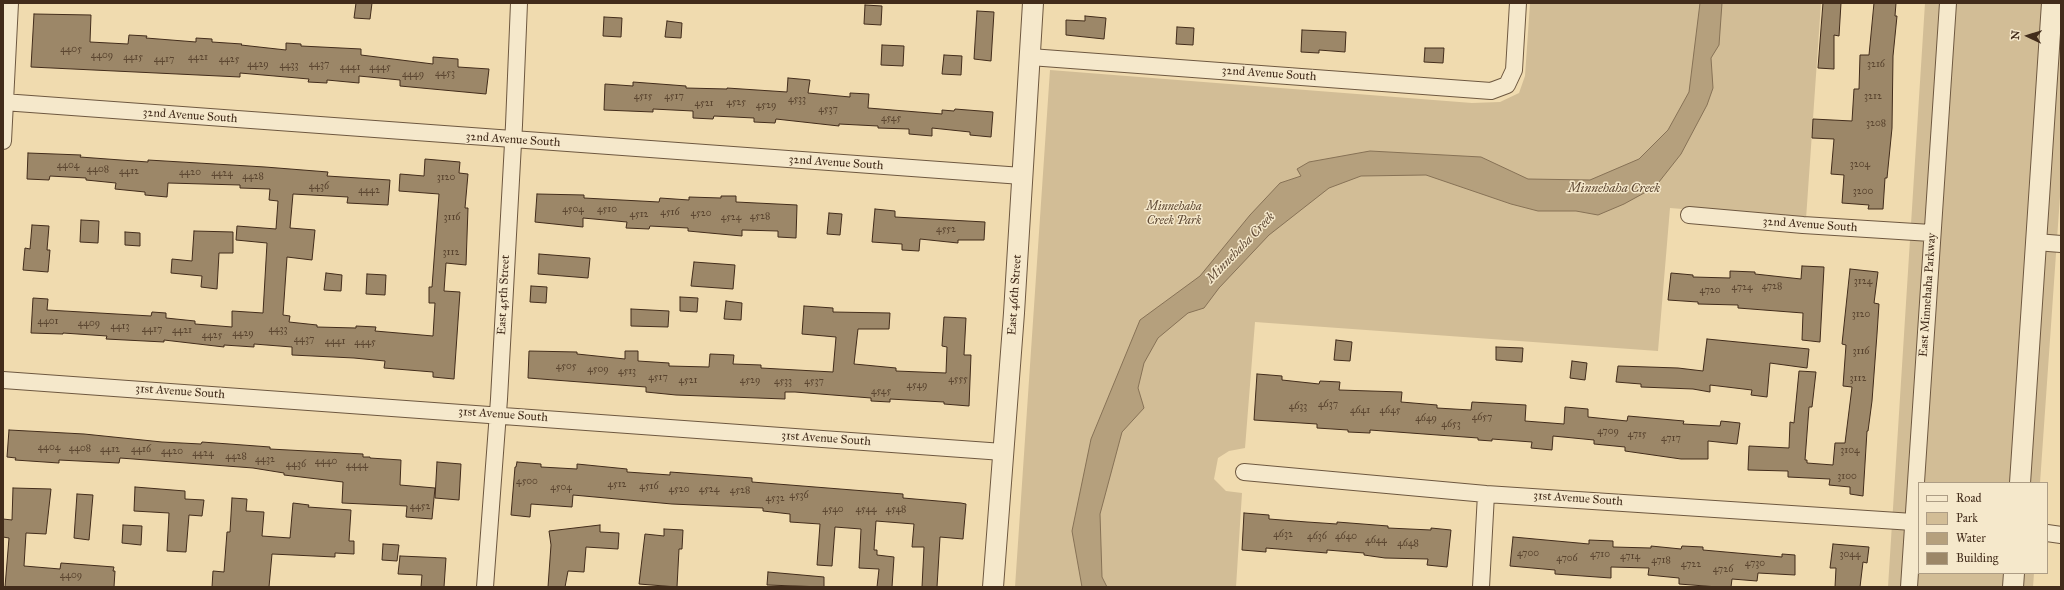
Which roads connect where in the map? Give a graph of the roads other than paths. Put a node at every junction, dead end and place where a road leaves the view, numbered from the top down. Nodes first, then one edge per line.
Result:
1 (10, 3) edge
2 (519, 3) edge
3 (1033, 3) edge
4 (1518, 3) edge
5 (1948, 3) edge
6 (2052, 3) edge
7 (1030, 56) junction
8 (4, 102) edge
9 (513, 140) junction
10 (3, 141) edge
11 (1022, 176) junction
12 (1689, 216) dead end
13 (1932, 233) junction
14 (2036, 242) junction
15 (2061, 244) edge
16 (3, 380) edge
17 (498, 414) junction
18 (1003, 452) junction
19 (1244, 472) dead end
20 (2020, 482) edge
21 (1486, 494) junction
22 (1913, 522) junction
23 (2048, 533) edge
24 (2061, 535) edge
25 (2014, 574) edge
26 (485, 587) edge
27 (993, 587) edge
28 (1481, 587) edge
29 (1909, 587) edge
30 (2013, 587) edge

1 - 8 street
2 - 9 street, East 45th Street
3 - 7 street, East 46th Street
4 - 7 street, 32nd Avenue South
5 - 13 street, East Minnehaha Parkway
6 - 14 street
7 - 11 street, East 46th Street
8 - 9 street, 32nd Avenue South
8 - 10 street
9 - 11 street, 32nd Avenue South
9 - 17 street, East 45th Street
11 - 18 street, East 46th Street
12 - 13 street, 32nd Avenue South
13 - 22 street, East Minnehaha Parkway
14 - 15 street
14 - 20 street
16 - 17 street, 31st Avenue South
17 - 18 street, 31st Avenue South
17 - 26 street, East 45th Street
18 - 27 street, East 46th Street
19 - 21 street, 31st Avenue South
21 - 22 street, 31st Avenue South
21 - 28 street
22 - 29 street, East Minnehaha Parkway
23 - 24 street
25 - 30 street

